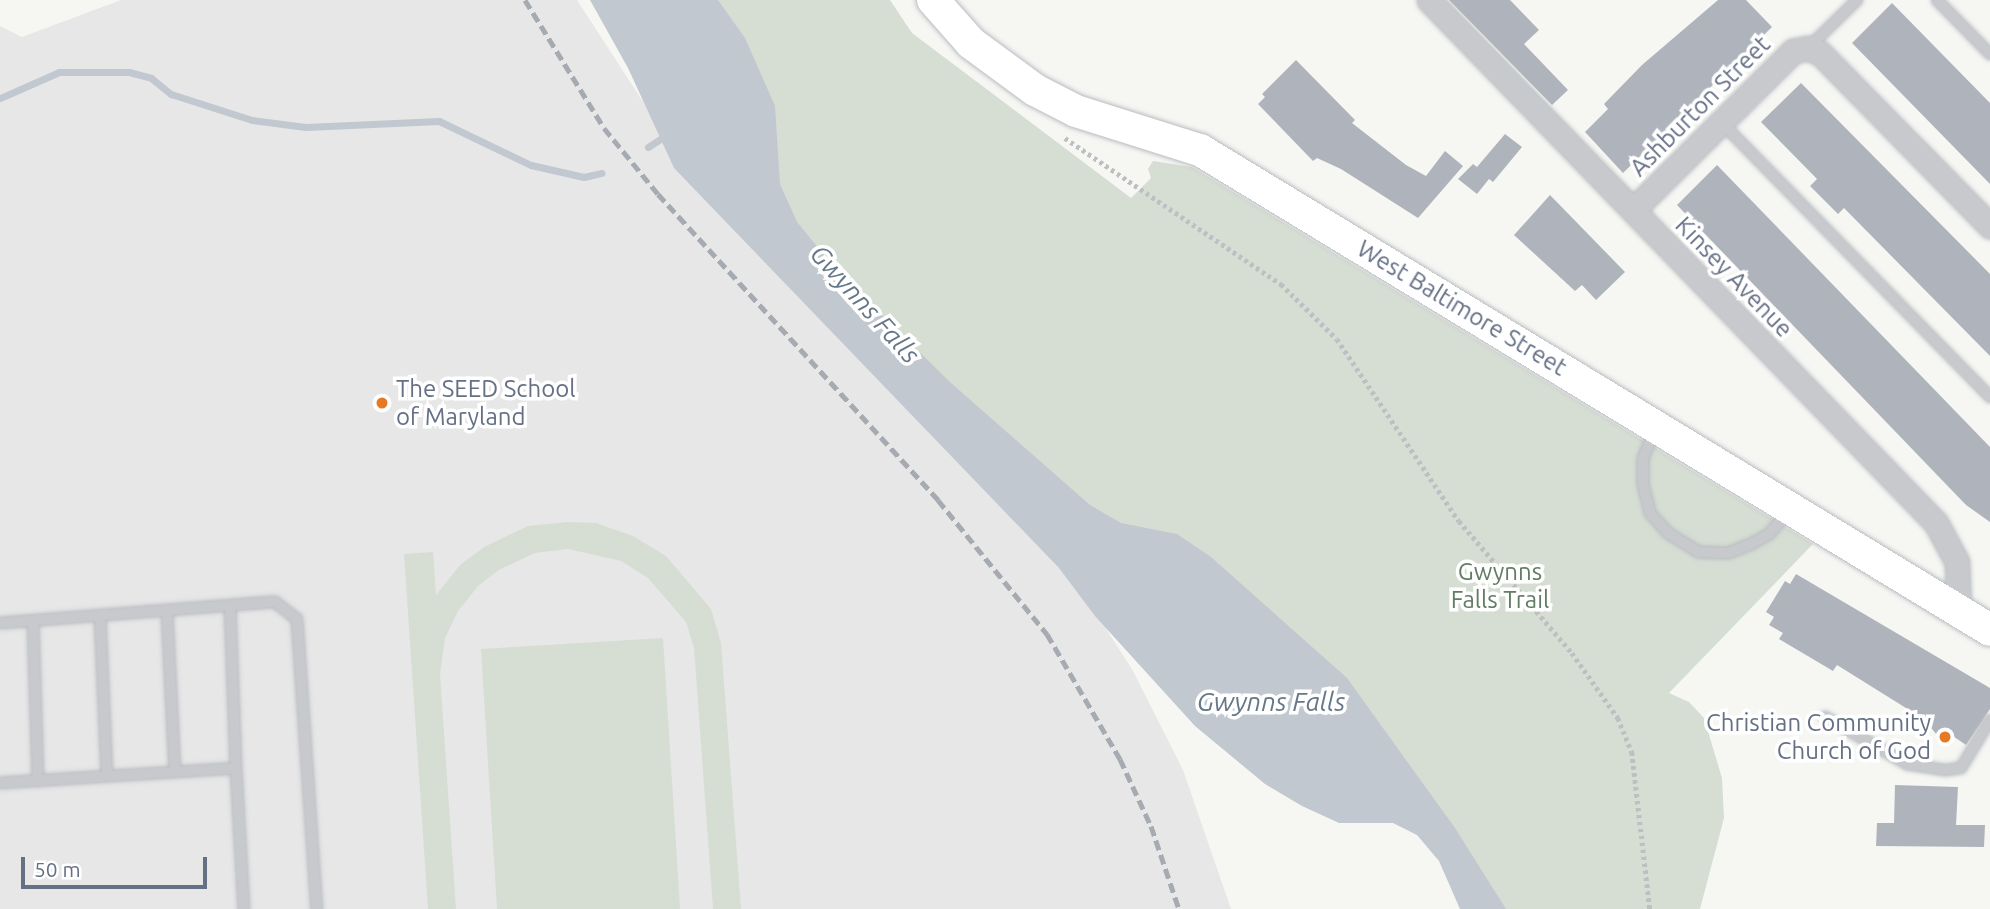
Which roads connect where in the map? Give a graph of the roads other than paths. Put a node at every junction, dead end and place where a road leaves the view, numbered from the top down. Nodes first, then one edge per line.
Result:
1 (933, 0) edge
2 (1429, 0) edge
3 (1857, 0) edge
4 (1937, 0) edge
5 (1808, 48) junction
6 (1990, 54) edge
7 (1721, 122) junction
8 (1633, 209) junction
9 (1990, 226) edge
10 (1990, 397) edge
11 (1656, 427) junction
12 (1791, 508) junction
13 (230, 606) junction
14 (167, 611) junction
15 (1959, 611) junction
16 (100, 616) junction
17 (33, 621) junction
18 (0, 623) edge
19 (1990, 630) edge
20 (1825, 717) dead end
21 (1990, 720) edge
22 (236, 768) junction
23 (175, 772) junction
24 (107, 776) junction
25 (38, 781) junction
26 (0, 783) edge
27 (244, 909) edge
28 (317, 909) edge

1 - 11 main road, West Baltimore Street
2 - 8 street, Kinsey Avenue
3 - 5 lane
4 - 6 lane
5 - 7 street, Ashburton Street
5 - 9 street
7 - 8 street, Ashburton Street
7 - 10 lane
8 - 15 street, Kinsey Avenue
11 - 12 main road, West Baltimore Street
11 - 12 lane
12 - 15 main road, West Baltimore Street
13 - 14 lane
13 - 22 lane
13 - 28 lane
14 - 16 lane
14 - 23 lane
15 - 19 main road, West Baltimore Street
16 - 17 lane
16 - 24 lane
17 - 18 lane
17 - 25 lane
20 - 21 lane
22 - 23 lane
22 - 27 lane
23 - 24 lane
24 - 25 lane
25 - 26 lane

